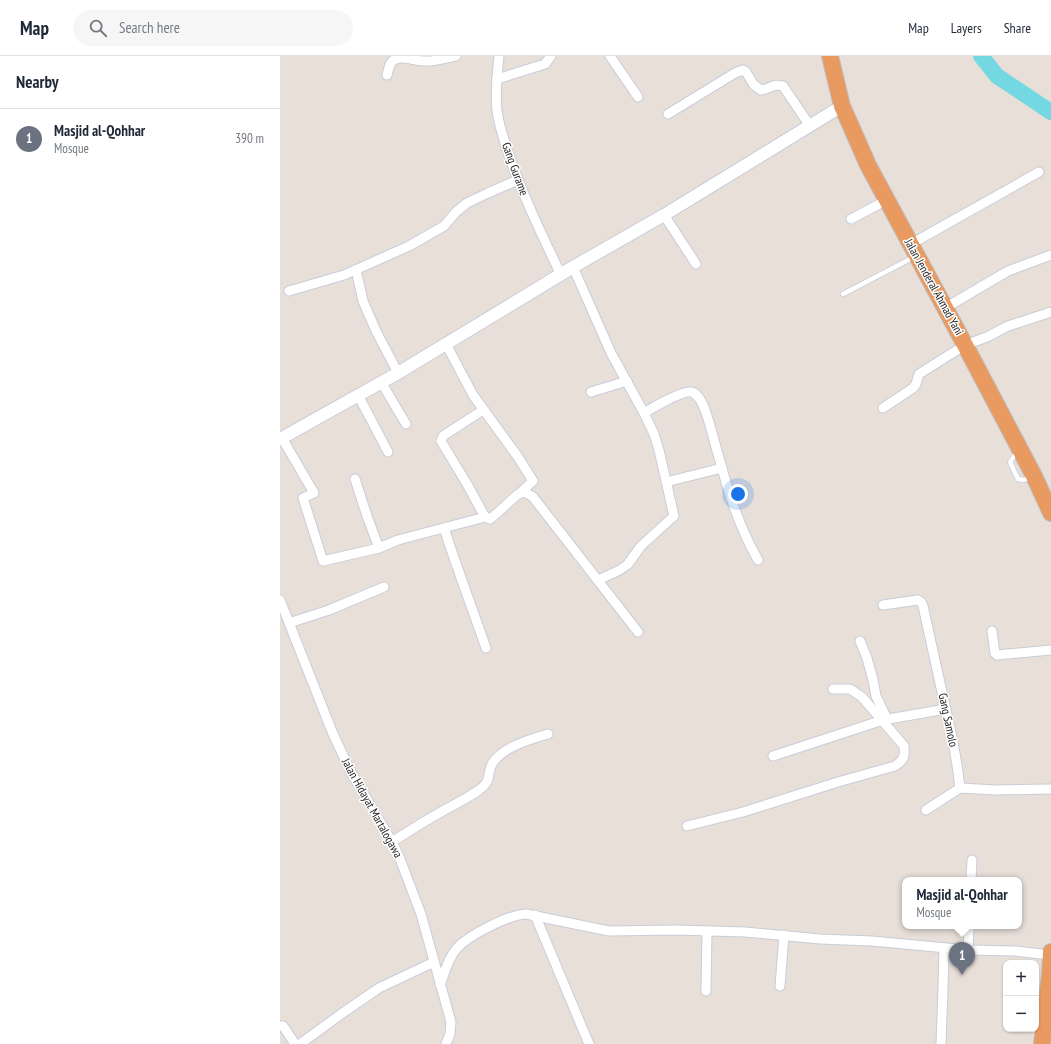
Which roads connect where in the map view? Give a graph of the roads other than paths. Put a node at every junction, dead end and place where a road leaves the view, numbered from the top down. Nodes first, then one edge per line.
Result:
1 (456, 56) edge
2 (499, 56) edge
3 (551, 56) edge
4 (610, 56) edge
5 (830, 56) edge
6 (387, 75) dead end
7 (497, 79) junction
8 (638, 97) dead end
9 (842, 106) junction
10 (668, 114) dead end
11 (810, 126) junction
12 (1039, 172) dead end
13 (518, 180) junction
14 (886, 200) junction
15 (664, 215) junction
16 (851, 219) dead end
17 (914, 250) junction
18 (1051, 256) edge
19 (696, 264) dead end
20 (573, 267) junction
21 (356, 270) junction
22 (561, 275) junction
23 (289, 291) dead end
24 (843, 294) dead end
25 (945, 308) junction
26 (1051, 312) edge
27 (446, 344) junction
28 (966, 345) junction
29 (398, 372) junction
30 (627, 381) junction
31 (381, 382) junction
32 (591, 392) dead end
33 (358, 395) junction
34 (882, 408) dead end
35 (483, 410) junction
36 (644, 413) junction
37 (406, 424) dead end
38 (281, 439) edge
39 (388, 452) dead end
40 (722, 468) junction
41 (355, 479) dead end
42 (666, 482) junction
43 (521, 492) junction
44 (1051, 513) edge
45 (485, 518) junction
46 (444, 528) junction
47 (379, 548) junction
48 (758, 560) dead end
49 (598, 580) junction
50 (384, 587) dead end
51 (280, 600) edge
52 (883, 605) dead end
53 (289, 623) junction
54 (992, 631) dead end
55 (638, 632) dead end
56 (860, 641) dead end
57 (486, 648) dead end
58 (1051, 650) edge
59 (833, 689) dead end
60 (946, 709) junction
61 (885, 720) junction
62 (548, 734) dead end
63 (773, 756) dead end
64 (960, 788) junction
65 (1051, 789) edge
66 (926, 810) dead end
67 (687, 826) dead end
68 (392, 842) junction
69 (972, 860) dead end
70 (971, 877) edge
71 (535, 915) junction
72 (969, 929) edge
73 (707, 931) junction
74 (784, 935) junction
75 (944, 948) junction
76 (968, 950) junction
77 (1047, 954) edge
78 (434, 962) junction
79 (1051, 974) edge
80 (440, 985) junction
81 (780, 986) dead end
82 (706, 991) dead end
83 (280, 1026) edge
84 (1045, 1040) edge
85 (295, 1044) edge
86 (300, 1044) edge
87 (446, 1044) edge
88 (589, 1044) edge
89 (941, 1044) edge

1 - 6 street
2 - 7 street, Gang Gurame
3 - 7 street
4 - 8 street
5 - 9 highway, Jalan Jenderal Ahmad Yani
7 - 13 street, Gang Gurame
9 - 11 street
9 - 14 highway, Jalan Jenderal Ahmad Yani
10 - 11 street
11 - 15 street
12 - 17 street
13 - 21 street
13 - 22 street, Gang Gurame
14 - 16 street
14 - 17 highway, Jalan Jenderal Ahmad Yani
15 - 19 street
15 - 20 street
17 - 24 lane
17 - 25 highway, Jalan Jenderal Ahmad Yani
18 - 25 street
20 - 22 street
20 - 30 street
21 - 23 street
21 - 29 street
22 - 27 street
25 - 28 highway, Jalan Jenderal Ahmad Yani
26 - 28 street
27 - 29 street
27 - 35 street
28 - 34 street
28 - 44 highway, Jalan Jenderal Ahmad Yani
29 - 31 street
30 - 32 street
30 - 36 street
31 - 33 street
31 - 37 street
33 - 38 street
33 - 39 street
35 - 43 street
35 - 45 street
36 - 40 street
36 - 42 street
38 - 47 street
40 - 42 street
40 - 48 street
41 - 47 street
42 - 49 street
43 - 45 street
43 - 49 street
45 - 46 street
46 - 47 street
46 - 57 street
49 - 55 street
50 - 53 street
51 - 53 street, Jalan Hidayat Martalogawa
52 - 60 street, Gang Samolo
53 - 68 street, Jalan Hidayat Martalogawa
54 - 58 street
56 - 61 street
59 - 61 street
60 - 61 street
60 - 64 street, Gang Samolo
61 - 63 street
61 - 67 street
62 - 68 street
64 - 65 street
64 - 66 street
68 - 78 street, Jalan Hidayat Martalogawa
69 - 70 street
71 - 73 street
71 - 80 street
71 - 88 street
72 - 76 street
73 - 74 street
73 - 82 street
74 - 75 street
74 - 81 street
75 - 76 street
75 - 89 street
76 - 77 street
77 - 79 highway
78 - 80 street, Jalan Hidayat Martalogawa
78 - 86 street
79 - 84 highway
80 - 87 street, Jalan Hidayat Martalogawa
83 - 85 street

